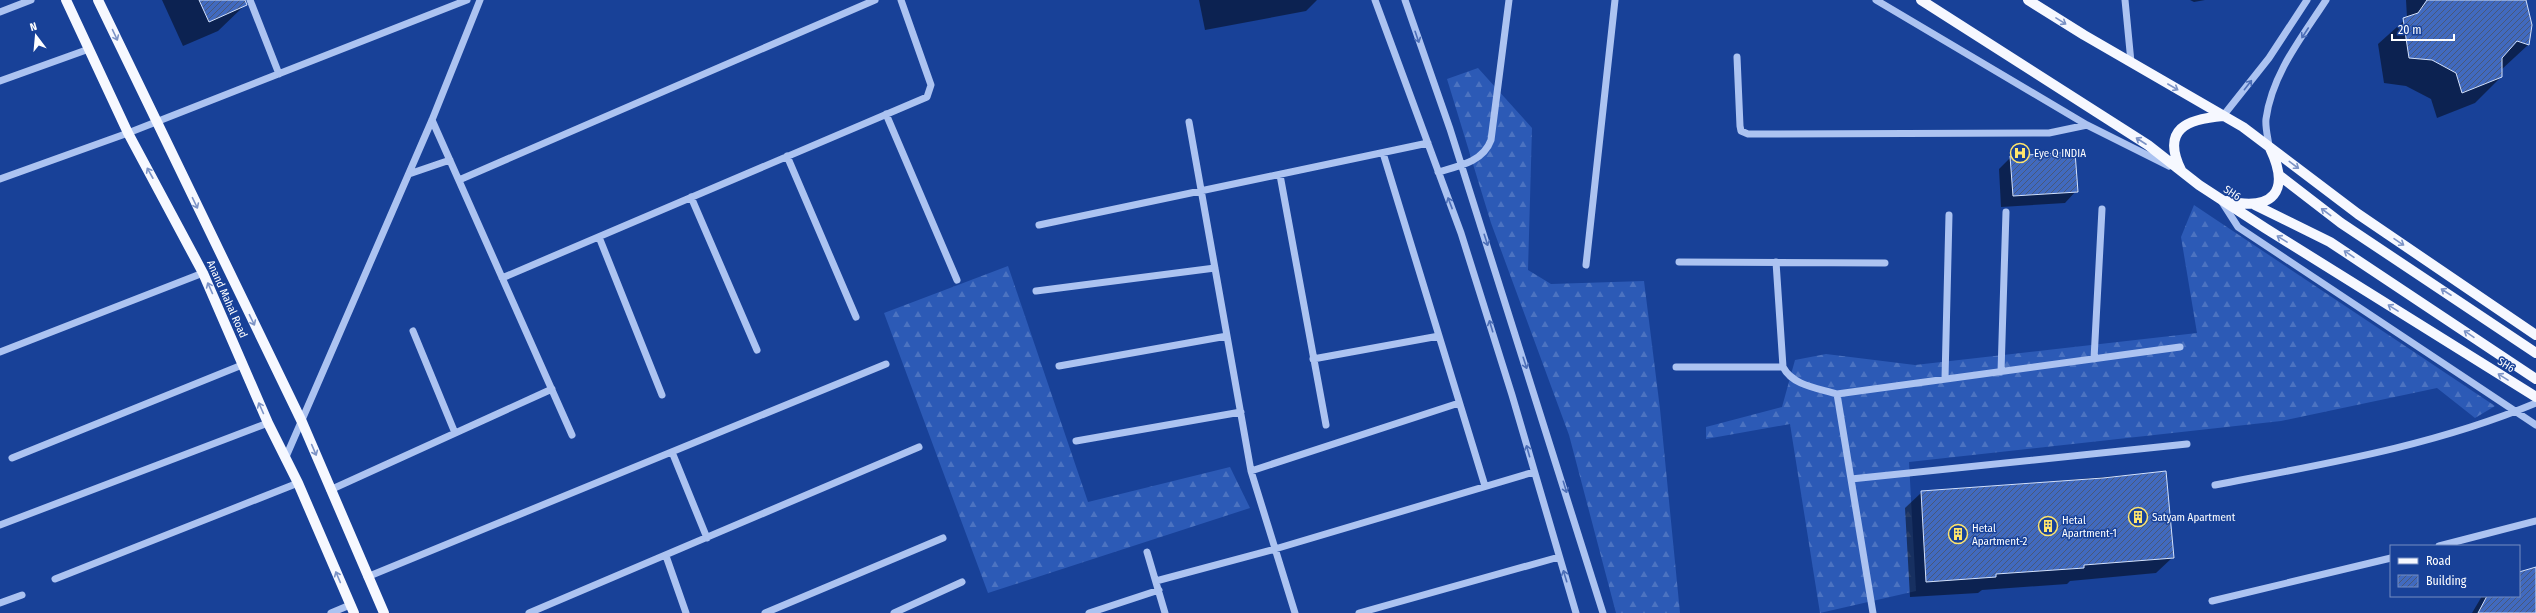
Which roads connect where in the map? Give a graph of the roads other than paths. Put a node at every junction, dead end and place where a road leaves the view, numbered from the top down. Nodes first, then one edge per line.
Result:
1 (31, 0) edge
2 (66, 0) edge
3 (98, 0) edge
4 (250, 0) edge
5 (467, 0) edge
6 (480, 0) edge
7 (875, 0) edge
8 (901, 0) edge
9 (1375, 0) edge
10 (1404, 0) edge
11 (1509, 0) edge
12 (1615, 0) edge
13 (1876, 0) edge
14 (1921, 0) edge
15 (2028, 0) edge
16 (2125, 0) edge
17 (2307, 0) edge
18 (2326, 0) edge
19 (0, 12) edge
20 (89, 49) junction
21 (1737, 57) dead end
22 (2131, 62) junction
23 (278, 74) junction
24 (0, 81) edge
25 (886, 114) junction
26 (2223, 116) junction
27 (432, 120) junction
28 (156, 122) junction
29 (1189, 122) dead end
30 (2087, 125) junction
31 (128, 133) junction
32 (1428, 143) junction
33 (2269, 146) junction
34 (1383, 153) junction
35 (787, 156) junction
36 (450, 160) junction
37 (1462, 165) junction
38 (1438, 172) junction
39 (2182, 172) junction
40 (409, 174) junction
41 (1280, 175) junction
42 (2280, 176) junction
43 (0, 179) edge
44 (459, 180) junction
45 (1201, 191) junction
46 (692, 197) junction
47 (2220, 200) junction
48 (2255, 205) junction
49 (2102, 209) dead end
50 (2006, 212) dead end
51 (1949, 215) dead end
52 (1039, 225) dead end
53 (599, 236) junction
54 (1679, 262) dead end
55 (1776, 262) junction
56 (1885, 263) dead end
57 (1586, 265) dead end
58 (1215, 268) junction
59 (203, 273) junction
60 (502, 278) junction
61 (957, 280) dead end
62 (1036, 291) dead end
63 (856, 316) dead end
64 (413, 331) dead end
65 (1227, 336) junction
66 (1439, 336) junction
67 (2536, 336) edge
68 (2180, 347) dead end
69 (758, 350) dead end
70 (0, 352) edge
71 (2536, 353) edge
72 (1313, 359) junction
73 (2094, 359) junction
74 (886, 364) dead end
75 (242, 365) junction
76 (1059, 366) dead end
77 (1676, 367) dead end
78 (1783, 367) junction
79 (2001, 372) junction
80 (1945, 379) junction
81 (2536, 379) edge
82 (552, 389) junction
83 (1837, 394) junction
84 (662, 395) dead end
85 (2536, 397) edge
86 (1459, 403) junction
87 (2536, 403) edge
88 (1240, 412) junction
89 (2515, 412) junction
90 (302, 422) junction
91 (268, 423) junction
92 (2536, 425) edge
93 (1326, 426) dead end
94 (455, 433) junction
95 (572, 435) dead end
96 (1076, 442) dead end
97 (2187, 444) dead end
98 (919, 447) dead end
99 (672, 452) junction
100 (12, 458) dead end
101 (285, 459) junction
102 (1251, 471) junction
103 (1534, 472) junction
104 (1851, 479) junction
105 (298, 483) junction
106 (2215, 485) dead end
107 (1485, 486) junction
108 (330, 490) junction
109 (2536, 521) edge
110 (0, 525) edge
111 (708, 538) junction
112 (943, 538) dead end
113 (2443, 545) edge
114 (1275, 549) junction
115 (1147, 552) dead end
116 (666, 556) junction
117 (1559, 557) junction
118 (2390, 558) edge
119 (368, 577) junction
120 (55, 579) dead end
121 (1156, 581) junction
122 (962, 582) dead end
123 (1159, 590) junction
124 (22, 595) dead end
125 (2212, 601) dead end
126 (0, 603) edge
127 (352, 609) edge
128 (330, 613) edge
129 (384, 613) edge
130 (529, 613) edge
131 (686, 613) edge
132 (765, 613) edge
133 (894, 613) edge
134 (1089, 613) edge
135 (1165, 613) edge
136 (1295, 613) edge
137 (1359, 613) edge
138 (1576, 613) edge
139 (1603, 613) edge
140 (1873, 613) edge

1 - 19 street
2 - 20 main road, Anand Mahal Road
3 -> 28 main road, Anand Mahal Road
4 - 23 street
5 - 23 street
6 - 27 street
7 - 44 street
8 - 25 street
9 - 32 street
10 -> 37 street
11 - 37 street
12 - 57 street
13 - 30 street
39 -> 14 main road, SH6
15 -> 22 main road
16 - 22 street
26 -> 17 street
18 -> 33 street
20 - 24 street
20 - 31 main road, Anand Mahal Road
21 - 30 street
22 -> 26 main road
23 - 28 street
25 - 35 street
25 - 61 street
26 - 33 main road
26 - 39 main road
27 - 36 street
27 - 40 street
28 - 31 street
28 -> 90 main road, Anand Mahal Road
29 - 45 street
30 - 39 street
31 - 43 street
59 -> 31 main road, Anand Mahal Road
32 - 34 street
32 - 38 street
33 - 42 main road
33 -> 67 main road
34 - 41 street
34 - 66 street
35 - 46 street
35 - 63 street
36 - 40 street
36 - 44 street
37 - 38 street
37 -> 139 street
103 -> 38 street
39 - 47 main road, SH6
40 - 90 street
41 - 45 street
41 - 72 street
42 - 48 main road
71 -> 42 main road
44 - 60 street
45 - 52 street
45 - 58 street
46 - 53 street
46 - 69 street
47 - 48 main road
85 -> 47 main road, SH6
47 - 89 street
81 -> 48 main road
49 - 73 street
50 - 79 street
51 - 80 street
53 - 60 street
53 - 84 street
54 - 55 street
55 - 56 street
55 - 78 street
58 - 62 street
58 - 65 street
59 - 70 street
75 -> 59 main road, Anand Mahal Road
60 - 82 street
64 - 94 street
65 - 76 street
65 - 88 street
66 - 72 street
66 - 86 street
68 - 73 street
72 - 93 street
73 - 79 street
74 - 99 street
91 -> 75 main road, Anand Mahal Road
75 - 100 street
77 - 78 street
78 - 83 street
79 - 80 street
80 - 83 street
82 - 94 street
82 - 95 street
83 - 104 street
86 - 102 street
86 - 107 street
87 - 89 street
88 - 96 street
88 - 102 street
89 - 92 street
89 - 106 street
90 - 101 street
90 -> 108 main road, Anand Mahal Road
91 - 101 main road, Anand Mahal Road
91 - 110 street
94 - 108 street
97 - 104 street
98 - 111 street
99 - 111 street
99 - 119 street
101 - 105 main road, Anand Mahal Road
102 - 114 street
103 - 107 street
103 - 117 street
104 - 140 street
105 - 120 street
127 -> 105 main road, Anand Mahal Road
107 - 114 street
108 - 119 main road, Anand Mahal Road
109 - 113 street
111 - 116 street
112 - 132 street
114 - 121 street
114 - 136 street
115 - 121 street
116 - 130 street
116 - 131 street
117 - 137 street
138 -> 117 street
118 - 125 street
119 - 129 main road, Anand Mahal Road
121 - 123 street
122 - 133 street
123 - 134 street
123 - 135 street
124 - 126 street
127 - 128 street

